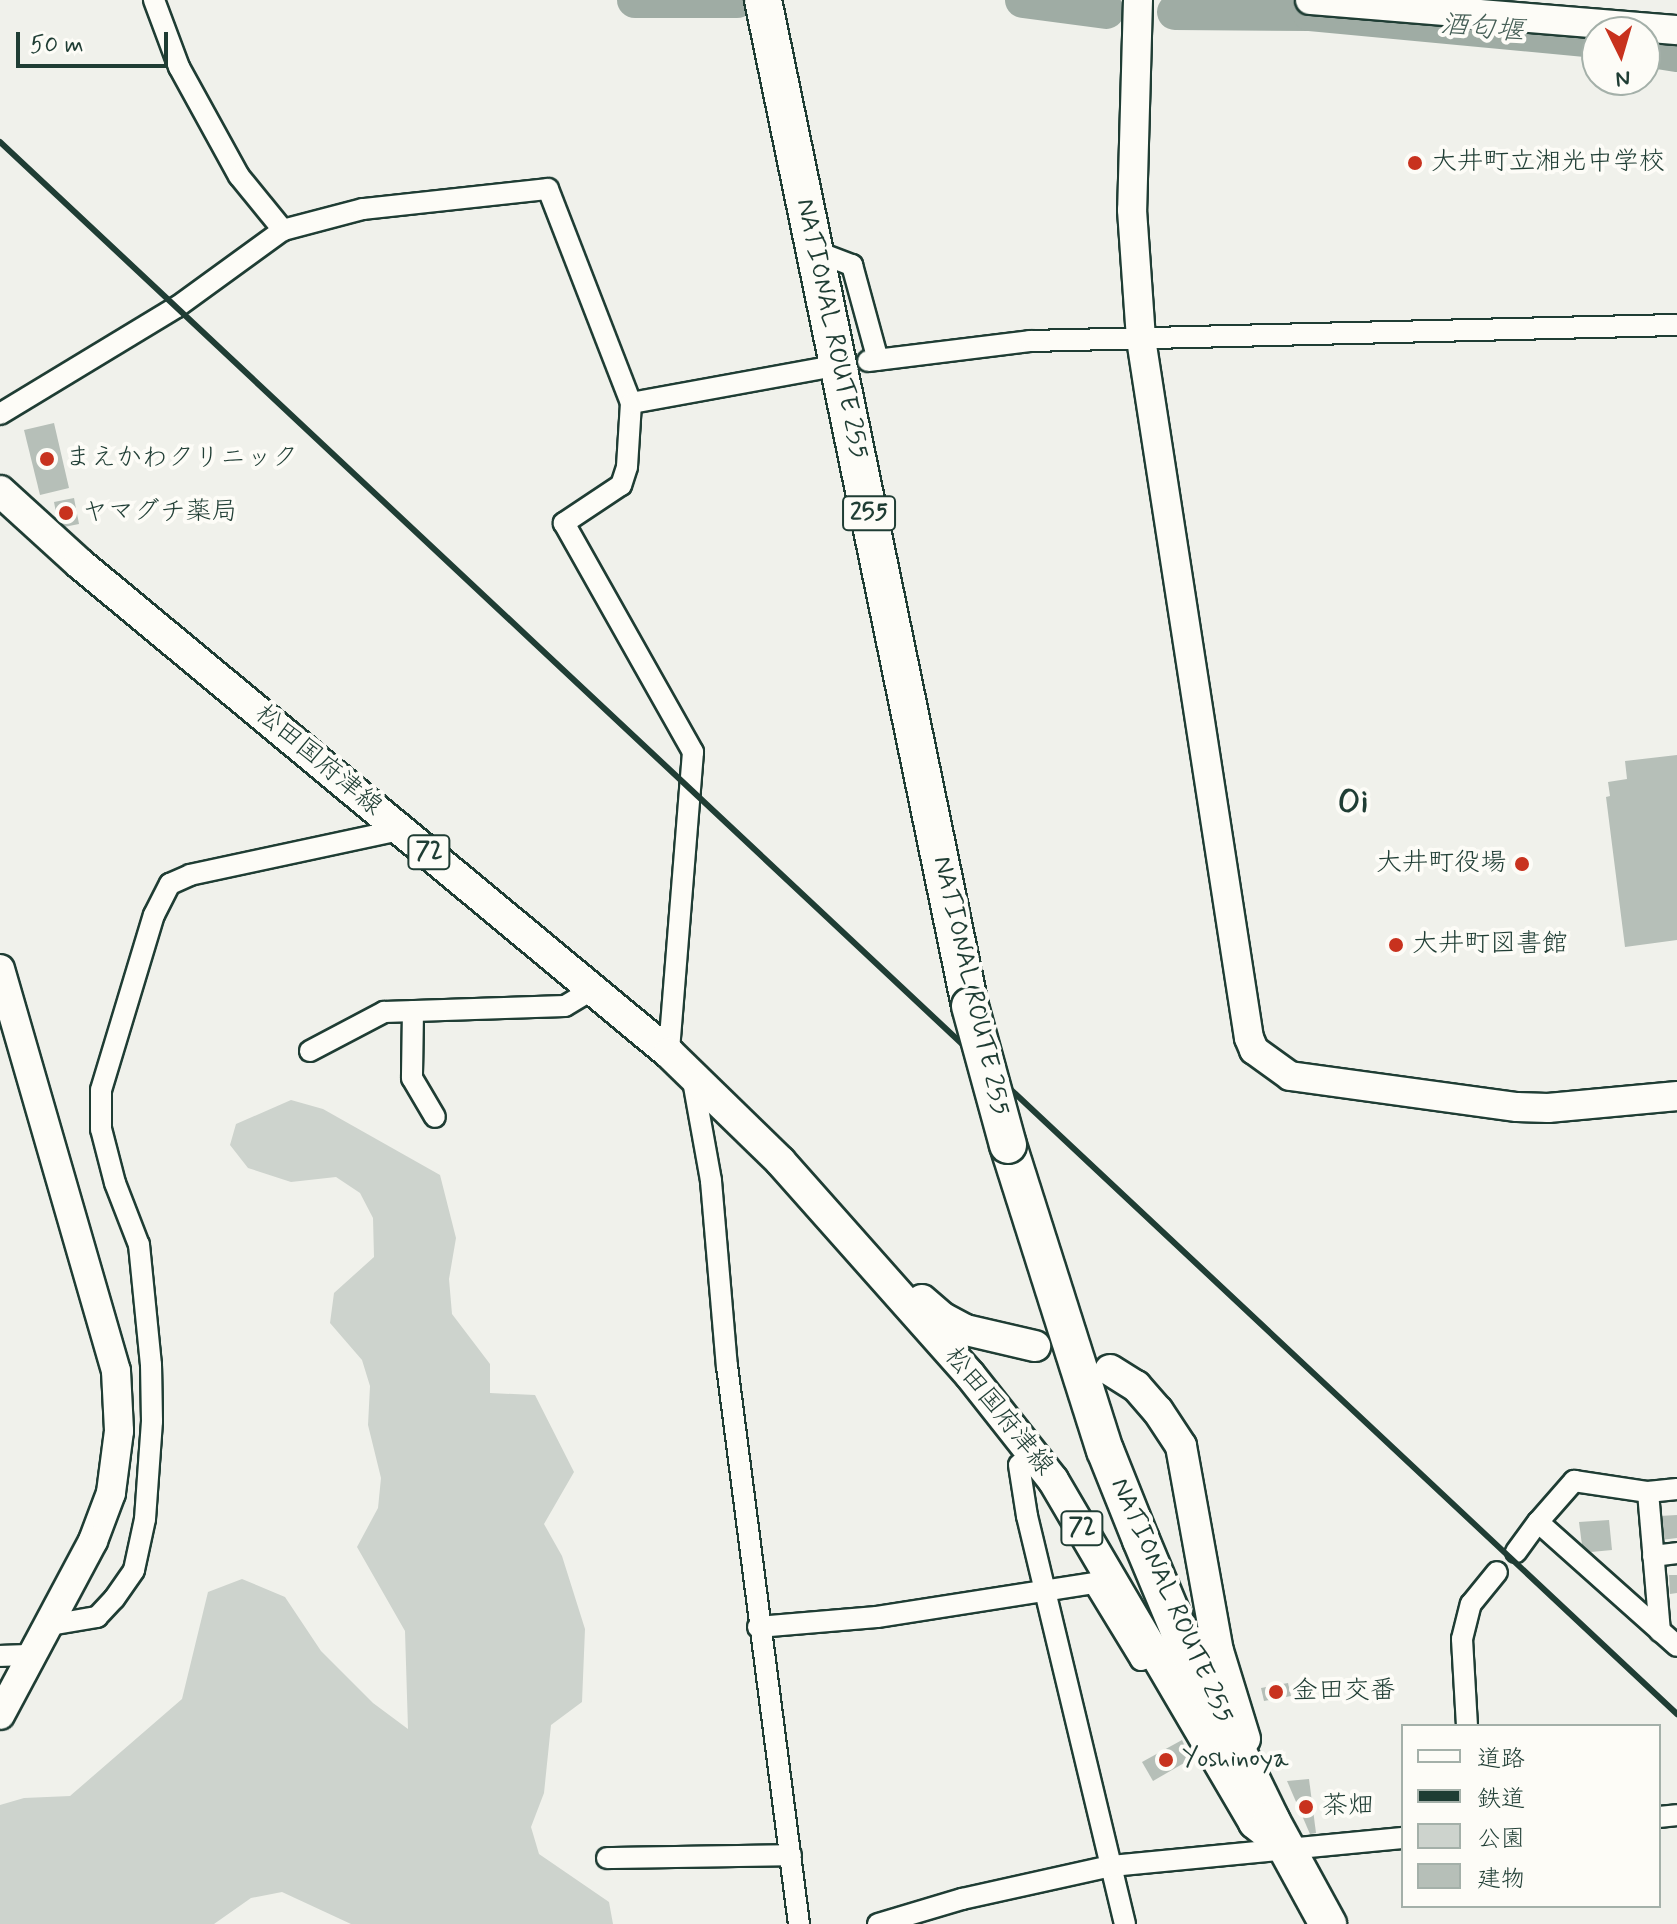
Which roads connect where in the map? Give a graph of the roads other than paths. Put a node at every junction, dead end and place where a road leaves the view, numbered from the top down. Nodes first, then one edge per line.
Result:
1 (154, 0) edge
2 (1138, 0) edge
3 (1310, 0) edge
4 (1456, 5) edge
5 (765, 10) edge
6 (1677, 30) edge
7 (283, 230) junction
8 (815, 251) junction
9 (1677, 325) edge
10 (1141, 339) junction
11 (824, 368) dead end
12 (631, 403) junction
13 (0, 414) edge
14 (0, 491) edge
15 (400, 830) junction
16 (0, 969) edge
17 (593, 989) junction
18 (413, 1011) junction
19 (310, 1051) dead end
20 (669, 1053) junction
21 (692, 1075) junction
22 (1677, 1096) edge
23 (435, 1117) dead end
24 (843, 1230) junction
25 (1035, 1346) dead end
26 (1110, 1370) dead end
27 (1019, 1465) dead end
28 (1677, 1489) edge
29 (1648, 1492) junction
30 (1538, 1522) junction
31 (1516, 1552) dead end
32 (1677, 1553) edge
33 (1653, 1556) junction
34 (1497, 1572) dead end
35 (1047, 1591) junction
36 (50, 1625) junction
37 (758, 1627) junction
38 (1660, 1631) junction
39 (1677, 1646) edge
40 (1155, 1654) junction
41 (33, 1655) junction
42 (0, 1656) edge
43 (0, 1715) edge
44 (1467, 1724) edge
45 (1278, 1835) junction
46 (1401, 1838) edge
47 (791, 1855) junction
48 (607, 1858) dead end
49 (1111, 1866) junction
50 (799, 1924) edge
51 (878, 1924) edge
52 (1125, 1924) edge
53 (1328, 1924) edge

1 - 7 street
2 - 10 street
3 - 4 street
4 - 6 street
5 - 8 highway, NATIONAL ROUTE 255 / 255
7 - 12 street
7 - 13 street
8 - 10 street
8 - 45 highway, NATIONAL ROUTE 255 / 255, bridge
9 - 10 street
10 - 22 street
11 - 12 street
12 - 20 street
14 - 15 main road, 松田国府津線 / 72
15 - 17 main road, 松田国府津線 / 72
15 - 36 street
16 - 36 street
17 - 18 street
17 - 20 main road, 松田国府津線 / 72
18 - 19 street
18 - 23 street
20 - 21 main road, 松田国府津線 / 72
21 - 24 main road, 松田国府津線 / 72
21 - 37 street
24 - 25 main road, 松田国府津線 / 72
24 - 40 main road, 松田国府津線 / 72
26 - 45 main road
27 - 35 street
28 - 29 street
29 - 30 street
29 - 33 street
30 - 31 street
30 - 38 street
32 - 33 street
33 - 38 street
34 - 44 street
35 - 37 street
35 - 40 street
35 - 49 street
36 - 41 street
37 - 47 street
38 - 39 street
40 - 45 main road, 松田国府津線 / 72
41 - 42 street
41 - 43 street
45 - 46 street
45 - 49 street
45 - 53 highway, NATIONAL ROUTE 255 / 255
47 - 48 street
47 - 50 street
49 - 51 street
49 - 52 street

